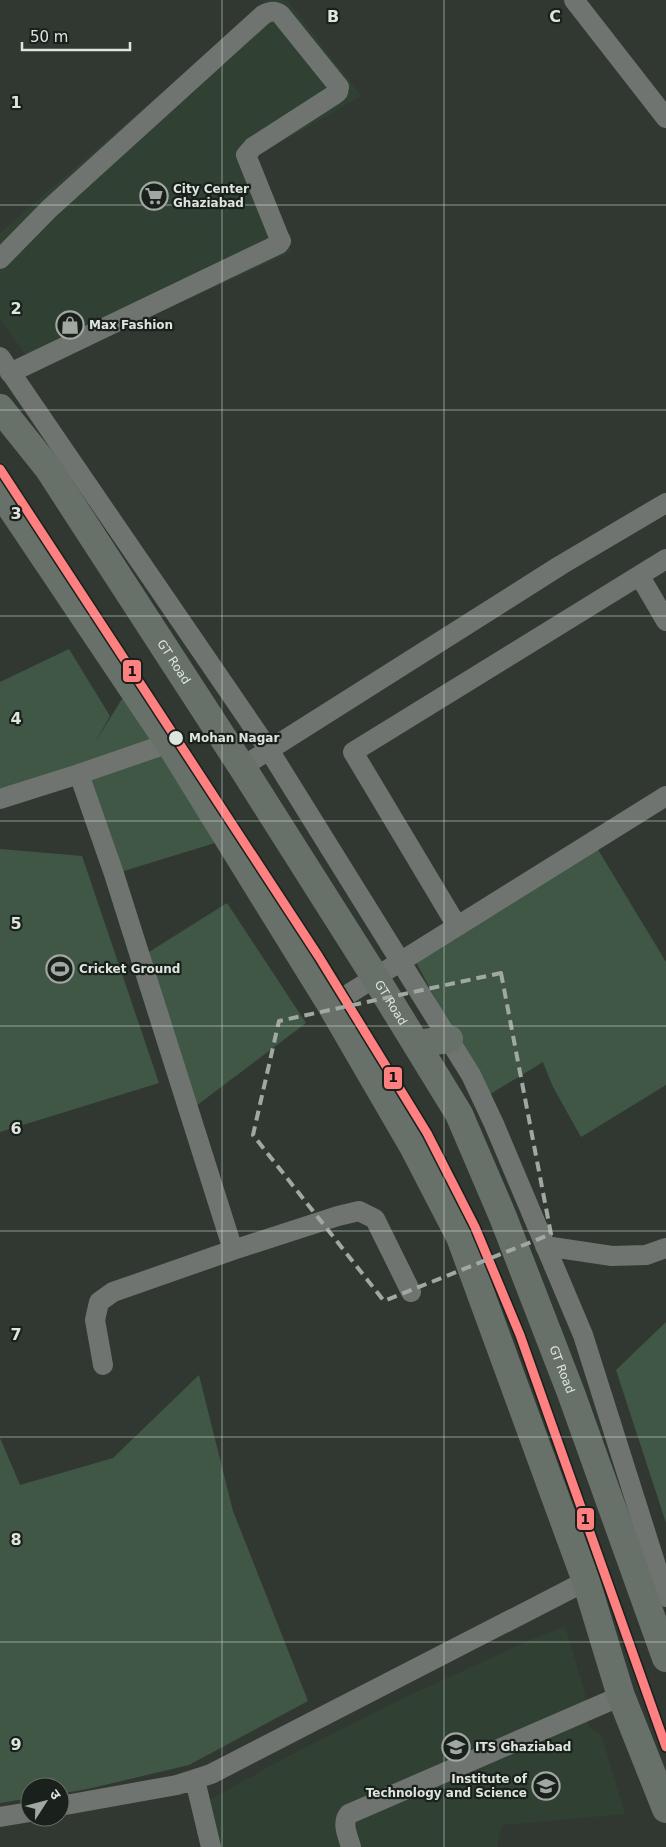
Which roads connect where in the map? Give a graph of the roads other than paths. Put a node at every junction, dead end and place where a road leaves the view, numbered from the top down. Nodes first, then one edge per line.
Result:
1 (574, 0) edge
2 (666, 118) edge
3 (0, 259) edge
4 (5, 365) edge
5 (0, 408) edge
6 (0, 491) edge
7 (666, 503) edge
8 (115, 549) junction
9 (666, 559) edge
10 (638, 577) junction
11 (666, 621) edge
12 (169, 743) junction
13 (269, 750) junction
14 (242, 767) junction
15 (79, 774) junction
16 (666, 796) edge
17 (0, 799) edge
18 (456, 926) junction
19 (401, 961) junction
20 (375, 977) junction
21 (331, 1005) junction
22 (449, 1038) junction
23 (417, 1044) junction
24 (545, 1246) junction
25 (666, 1248) edge
26 (233, 1250) junction
27 (411, 1292) dead end
28 (102, 1365) dead end
29 (586, 1581) junction
30 (666, 1597) edge
31 (666, 1658) edge
32 (621, 1696) junction
33 (195, 1780) junction
34 (70, 1804) edge
35 (666, 1809) edge
36 (20, 1814) edge
37 (0, 1817) edge
38 (211, 1847) edge
39 (351, 1847) edge

1 - 2 street
3 - 4 street
4 - 8 street
5 - 8 highway, GT Road
6 - 12 highway
7 - 13 street
8 - 13 street
8 - 14 highway, GT Road
9 - 10 street
10 - 11 street
10 - 18 street
12 - 15 street
12 - 21 highway
13 - 14 street
13 - 19 street
14 - 20 highway, GT Road
15 - 17 street
15 - 26 street
16 - 18 street
18 - 19 street
19 - 20 street
19 - 22 street
20 - 21 street
20 - 23 highway, GT Road
21 - 29 highway
22 - 23 highway
22 - 24 street
23 - 31 highway, GT Road
24 - 25 street
24 - 30 street
26 - 27 street
26 - 28 street
29 - 32 highway
29 - 33 street
32 - 35 highway
32 - 39 street
33 - 34 street
33 - 38 street
36 - 37 street

